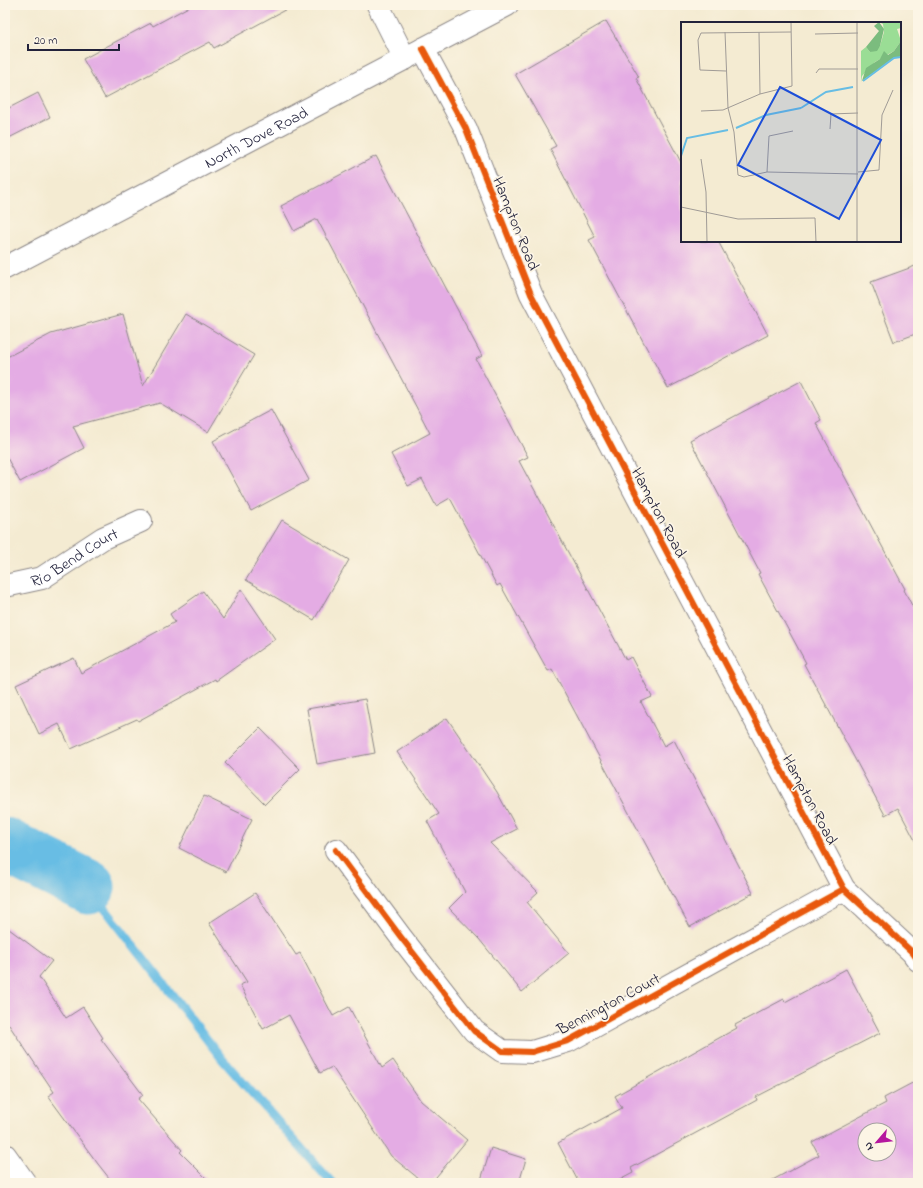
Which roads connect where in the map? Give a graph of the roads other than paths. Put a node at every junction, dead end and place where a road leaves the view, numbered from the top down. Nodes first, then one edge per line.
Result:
1 (378, 5) edge
2 (506, 5) edge
3 (414, 54) junction
4 (5, 268) edge
5 (141, 521) dead end
6 (5, 586) edge
7 (336, 850) dead end
8 (844, 889) junction
9 (918, 960) edge
10 (5, 1155) edge
11 (25, 1183) edge

1 - 3 street, Hampton Road
2 - 3 street, North Dove Road
3 - 4 street, North Dove Road
3 - 8 street, Hampton Road
5 - 6 street, Rio Bend Court
7 - 8 street, Bennington Court
8 - 9 street, Hampton Road
10 - 11 street

